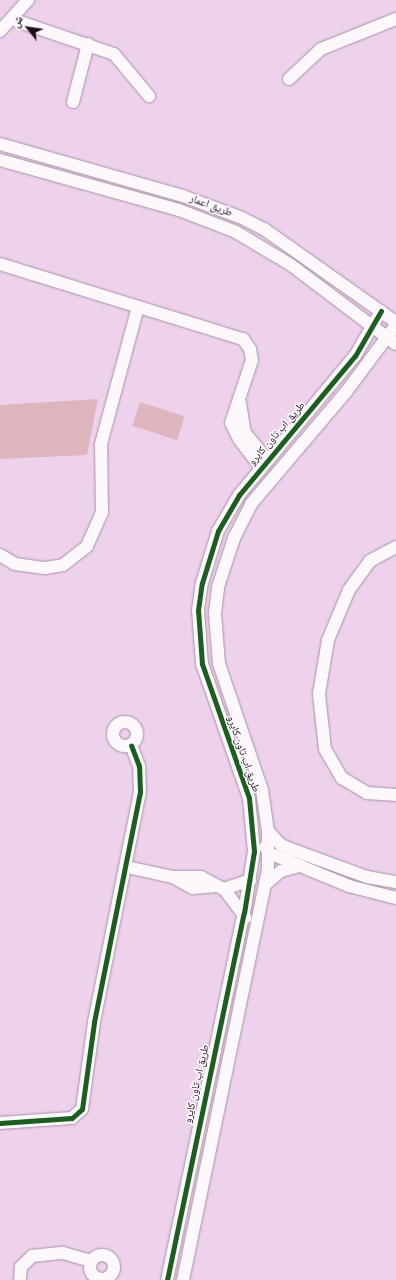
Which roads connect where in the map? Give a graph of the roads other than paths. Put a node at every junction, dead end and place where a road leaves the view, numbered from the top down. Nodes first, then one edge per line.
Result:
1 (28, 0) edge
2 (11, 19) junction
3 (396, 19) edge
4 (0, 31) edge
5 (88, 44) junction
6 (289, 79) dead end
7 (149, 96) dead end
8 (73, 102) dead end
9 (0, 144) edge
10 (0, 160) edge
11 (0, 264) edge
12 (138, 307) junction
13 (381, 311) junction
14 (396, 324) edge
15 (374, 325) junction
16 (392, 341) edge
17 (316, 404) junction
18 (330, 411) junction
19 (277, 450) junction
20 (288, 460) junction
21 (265, 464) junction
22 (251, 479) junction
23 (263, 490) junction
24 (396, 547) edge
25 (0, 555) edge
26 (131, 745) dead end
27 (396, 795) edge
28 (249, 798) junction
29 (268, 831) junction
30 (269, 853) junction
31 (300, 866) junction
32 (126, 867) junction
33 (250, 880) junction
34 (396, 882) edge
35 (267, 883) junction
36 (219, 888) junction
37 (396, 898) edge
38 (244, 913) junction
39 (258, 917) junction
40 (0, 1123) edge
41 (196, 1134) junction
42 (203, 1181) junction
43 (171, 1258) junction
44 (91, 1261) dead end
45 (20, 1280) edge
46 (167, 1280) edge
47 (177, 1280) edge
48 (183, 1280) edge

1 - 2 street
2 - 4 street
2 - 5 street
3 - 6 street
5 - 7 street
5 - 8 street
9 - 13 street, طريق اعمار
10 - 15 street, طريق اعمار
11 - 12 street
12 - 21 street
12 - 25 street
13 - 14 street, طريق اعمار
13 - 15 street, طريق اب تاون كايرو
14 - 16 street, طريق اب تاون كايرو
15 - 16 street, طريق اعمار
15 - 17 street, طريق اب تاون كايرو
16 - 18 street, طريق اب تاون كايرو
17 - 18 street
17 - 19 street, طريق اب تاون كايرو
18 - 20 street, طريق اب تاون كايرو
19 - 20 street
19 - 21 street, طريق اب تاون كايرو
20 - 23 street, طريق اب تاون كايرو
21 - 22 street, طريق اب تاون كايرو
22 - 23 street
22 - 28 street, طريق اب تاون كايرو
23 - 29 street, طريق اب تاون كايرو
24 - 27 street
26 - 32 street
28 - 30 street
28 - 33 street, طريق اب تاون كايرو
29 - 30 street, طريق اب تاون كايرو
29 - 34 street
30 - 31 street
30 - 35 street, طريق اب تاون كايرو
31 - 35 street
31 - 37 street
32 - 36 street
32 - 40 street
33 - 36 street
33 - 38 street, طريق اب تاون كايرو
35 - 39 street, طريق اب تاون كايرو
36 - 38 street
38 - 39 street
38 - 41 street, طريق اب تاون كايرو
39 - 42 street, طريق اب تاون كايرو
41 - 42 street
41 - 43 street, طريق اب تاون كايرو
42 - 48 street, طريق اب تاون كايرو
43 - 46 street, طريق اب تاون كايرو
43 - 47 street
44 - 45 street

